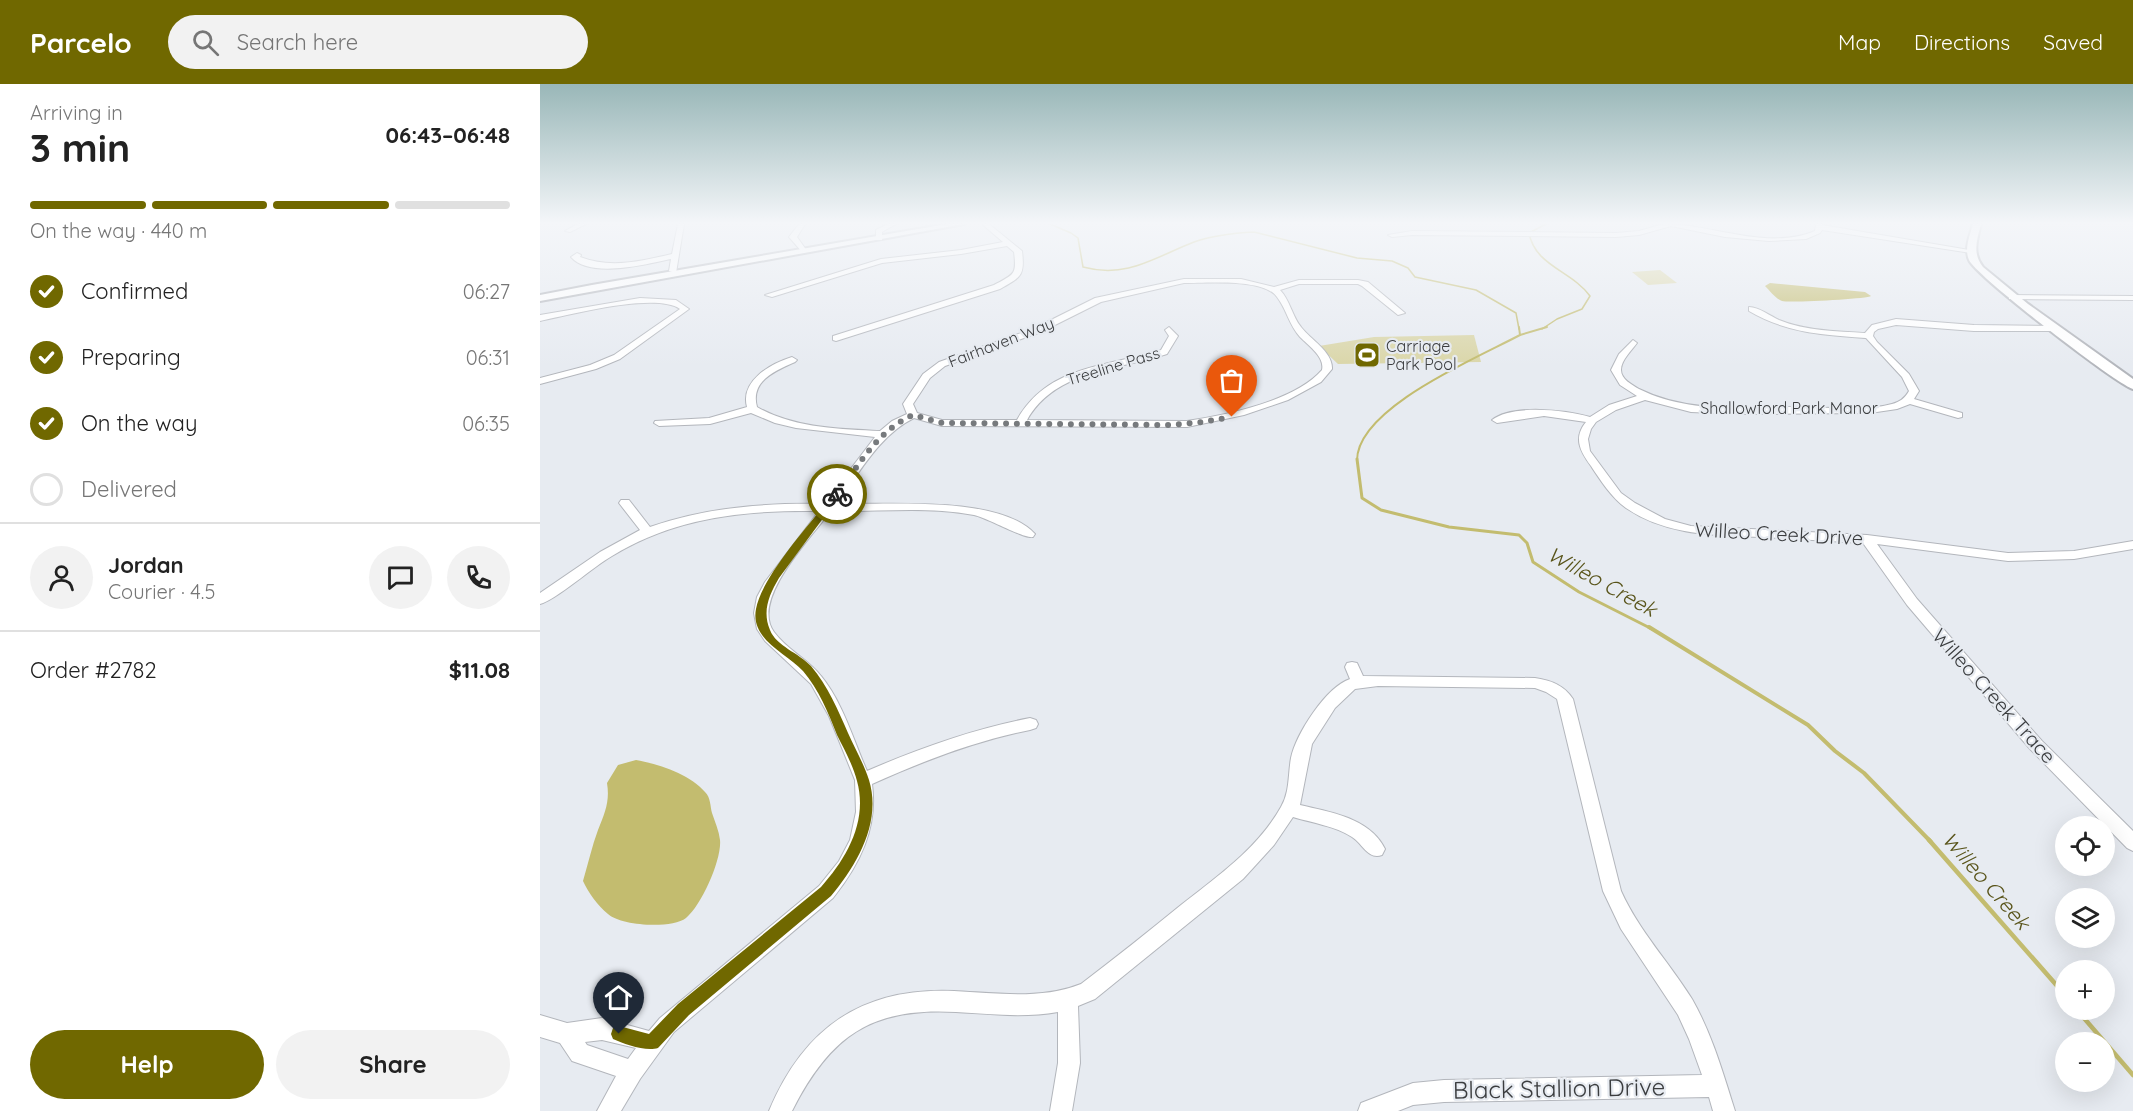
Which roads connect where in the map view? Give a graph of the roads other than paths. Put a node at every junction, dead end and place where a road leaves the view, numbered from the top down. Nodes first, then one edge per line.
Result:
1 (668, 272) edge
2 (845, 272) edge
3 (1018, 272) edge
4 (1983, 272) edge
5 (1274, 289) junction
6 (769, 295) dead end
7 (2012, 297) junction
8 (540, 298) edge
9 (2133, 298) edge
10 (1752, 309) dead end
11 (1401, 314) dead end
12 (540, 318) edge
13 (2055, 328) junction
14 (1169, 330) dead end
15 (1869, 336) junction
16 (837, 338) dead end
17 (1633, 343) dead end
18 (792, 360) dead end
19 (540, 381) edge
20 (2133, 385) edge
21 (1646, 396) junction
22 (1908, 400) junction
23 (753, 409) junction
24 (913, 415) junction
25 (1958, 415) dead end
26 (1497, 420) dead end
27 (1591, 420) junction
28 (659, 423) dead end
29 (1020, 424) junction
30 (883, 434) junction
31 (625, 504) dead end
32 (827, 507) junction
33 (648, 531) junction
34 (1029, 534) dead end
35 (1867, 539) junction
36 (2133, 545) edge
37 (540, 600) edge
38 (1030, 724) dead end
39 (863, 780) junction
40 (1289, 809) junction
41 (2133, 843) edge
42 (1376, 849) dead end
43 (1068, 1001) junction
44 (540, 1026) edge
45 (567, 1034) junction
46 (652, 1042) junction
47 (632, 1071) junction
48 (1716, 1086) junction
49 (608, 1111) edge
50 (780, 1111) edge
51 (1061, 1111) edge
52 (1369, 1111) edge
53 (1724, 1111) edge

1 - 8 street
2 - 6 street
3 - 16 street
4 - 7 street
5 - 11 street
5 - 24 street, Fairhaven Way
5 - 29 street
7 - 9 street
7 - 13 street
10 - 15 street
12 - 19 street
13 - 15 street
13 - 20 street
14 - 29 street, Treeline Pass
15 - 22 street
17 - 21 street
18 - 23 street
21 - 22 street, Shallowford Park Manor
21 - 27 street
22 - 25 street
23 - 28 street
23 - 30 street
24 - 29 street
24 - 30 street
26 - 27 street
27 - 35 street, Willeo Creek Drive
30 - 32 street
31 - 33 street
32 - 33 street
32 - 34 street
32 - 39 street
33 - 37 street
35 - 36 street, Willeo Creek Drive
35 - 41 street, Willeo Creek Trace
38 - 39 street
39 - 46 street
40 - 42 street
40 - 43 street
40 - 48 street
43 - 50 street
43 - 51 street
44 - 45 street
45 - 46 street
45 - 47 street
46 - 47 street
47 - 49 street
48 - 52 street, Black Stallion Drive
48 - 53 street

